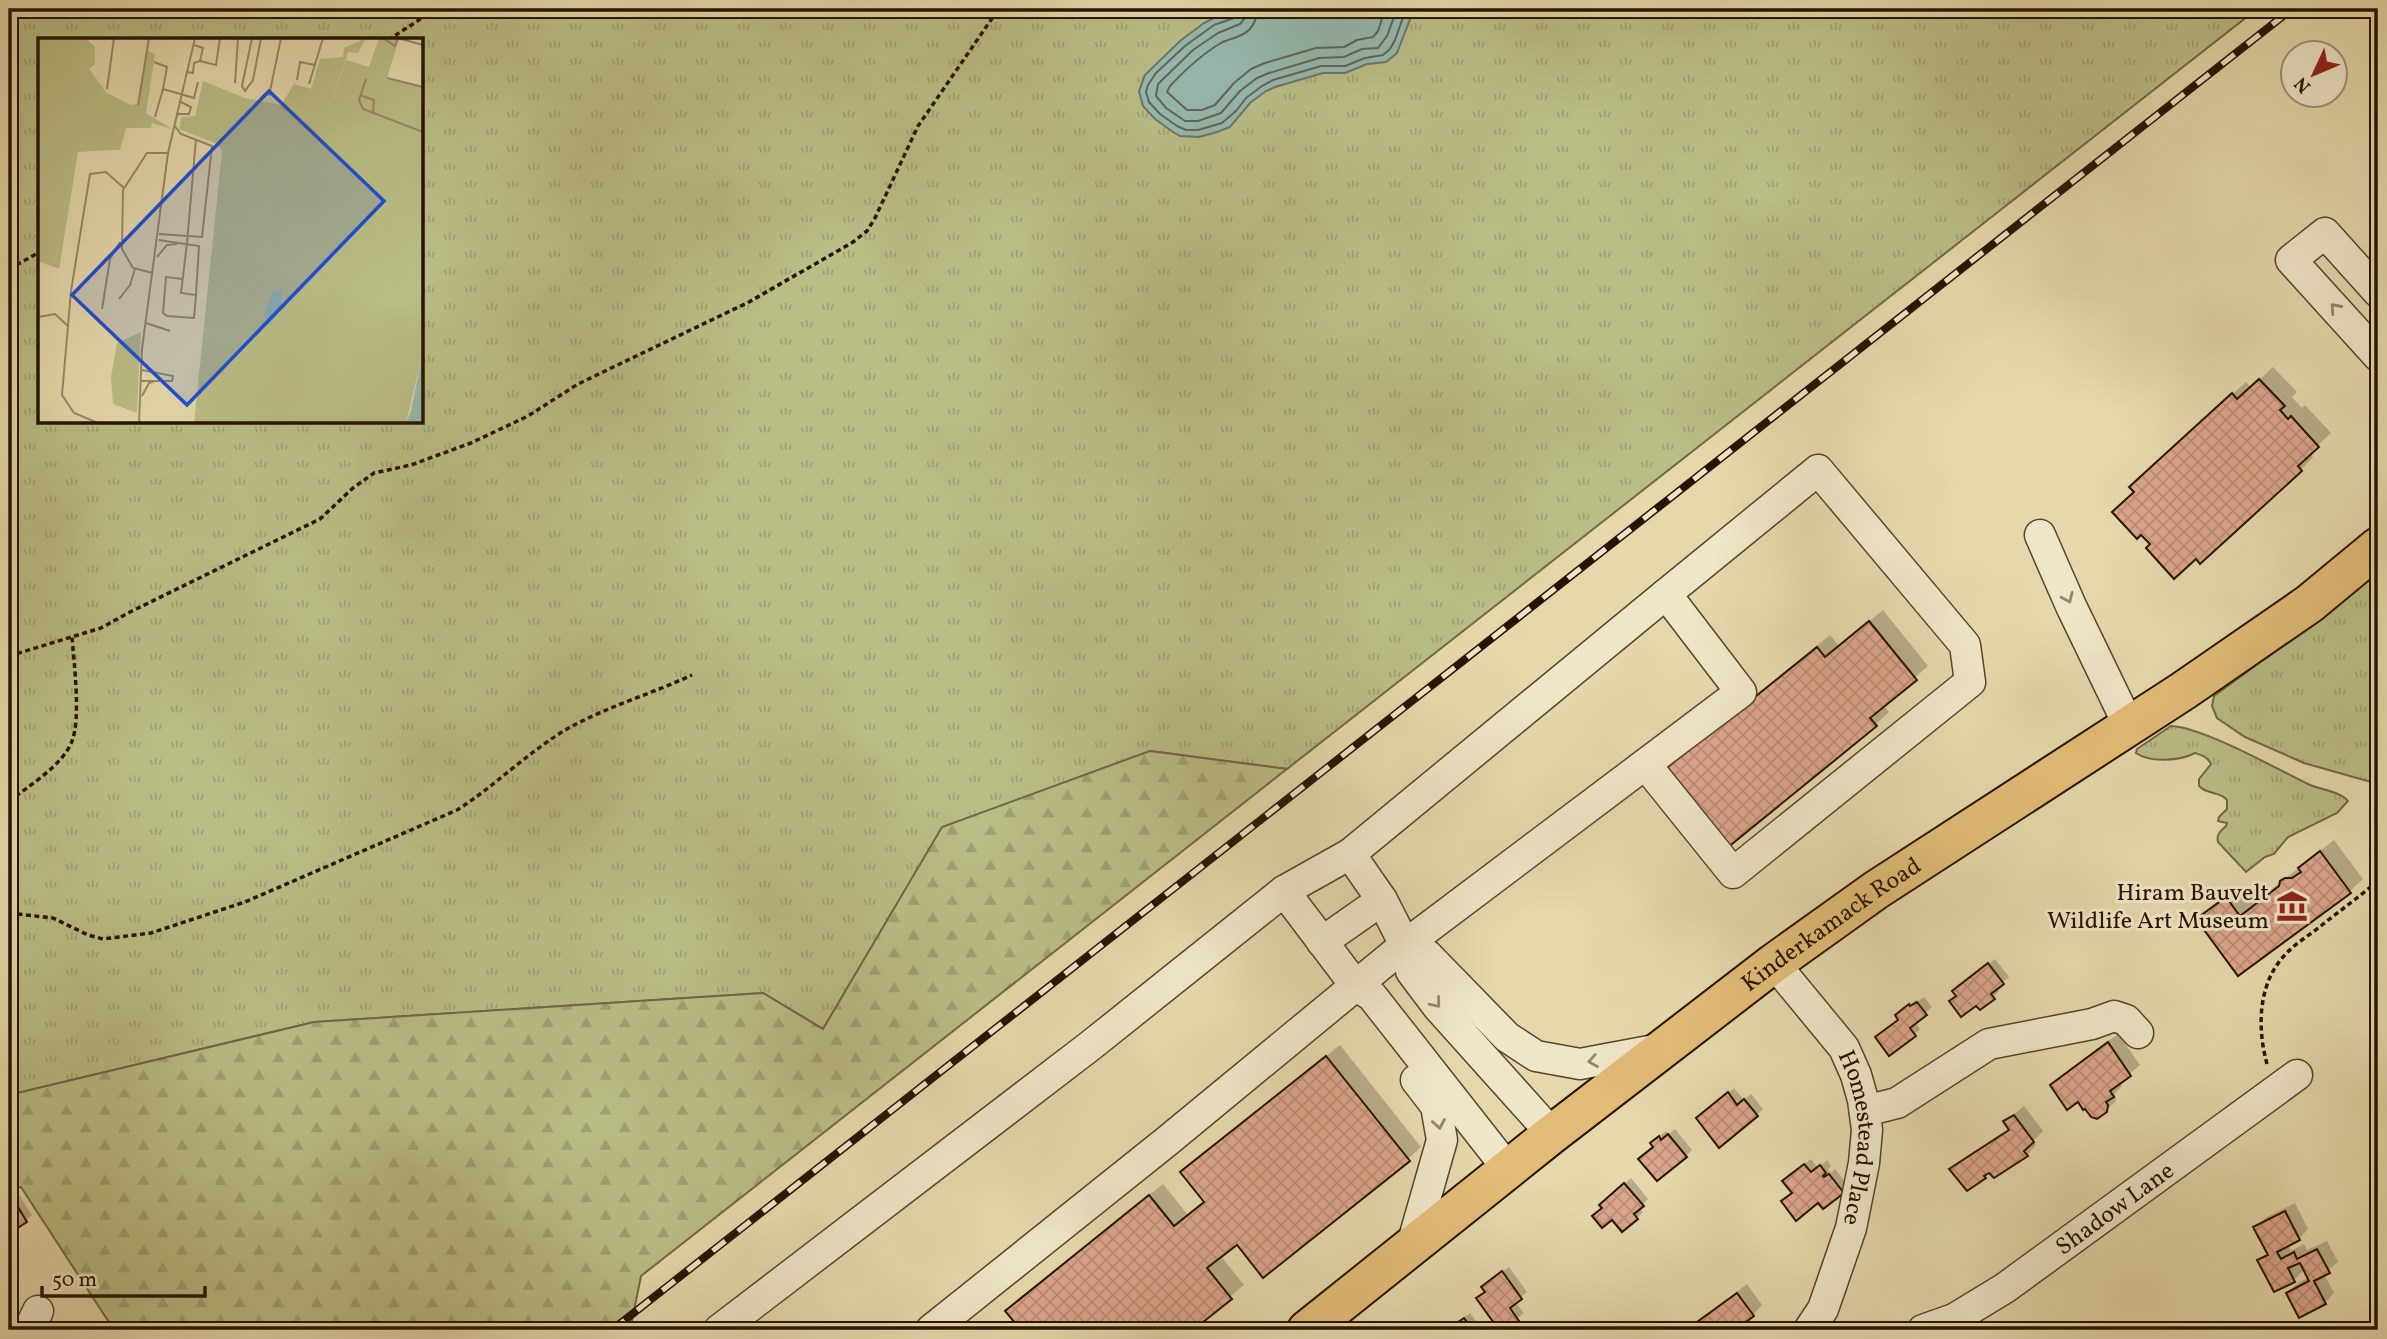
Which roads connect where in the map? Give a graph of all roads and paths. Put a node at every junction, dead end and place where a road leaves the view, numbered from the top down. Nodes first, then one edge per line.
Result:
1 (436, 9) edge
2 (1002, 9) edge
3 (391, 38) edge
4 (38, 253) edge
5 (9, 269) edge
6 (2378, 292) edge
7 (2378, 356) edge
8 (2040, 535) dead end
9 (2378, 547) edge
10 (1666, 594) junction
11 (72, 637) junction
12 (9, 656) edge
13 (692, 675) dead end
14 (2129, 726) junction
15 (1646, 765) junction
16 (9, 801) edge
17 (1350, 854) junction
18 (2378, 881) edge
19 (1284, 891) junction
20 (1382, 900) junction
21 (9, 913) edge
22 (1322, 943) junction
23 (1405, 945) junction
24 (1774, 963) junction
25 (1355, 985) junction
26 (2138, 1033) dead end
27 (1660, 1049) junction
28 (2289, 1081) joint
29 (1865, 1111) junction
30 (1552, 1134) junction
31 (1508, 1169) junction
32 (1412, 1245) junction
33 (719, 1330) edge
34 (931, 1330) edge
35 (1307, 1330) edge
36 (1809, 1330) edge
37 (1923, 1330) edge

1 - 3 path
2 - 11 path
4 - 5 path
7 -> 6 street
8 -> 14 street
9 - 14 main road, Kinderkamack Road
10 - 15 street
10 - 15 street
10 - 17 street
11 - 12 path
11 - 16 path
13 - 21 path
14 - 24 main road, Kinderkamack Road
15 - 23 street
17 - 19 street
17 - 20 street
18 - 28 path
19 - 22 street
19 - 33 street
20 - 22 street
20 - 23 street
22 - 25 street
23 - 25 street
27 -> 23 street
23 -> 30 street
24 - 27 main road, Kinderkamack Road
24 - 29 street, Homestead Place
25 - 31 street
25 -> 32 street
25 - 34 street
26 - 29 street
27 - 30 main road, Kinderkamack Road
28 - 37 street, Shadow Lane
29 - 36 street, Homestead Place
30 - 31 main road, Kinderkamack Road
31 - 32 main road, Kinderkamack Road
32 - 35 main road, Kinderkamack Road

